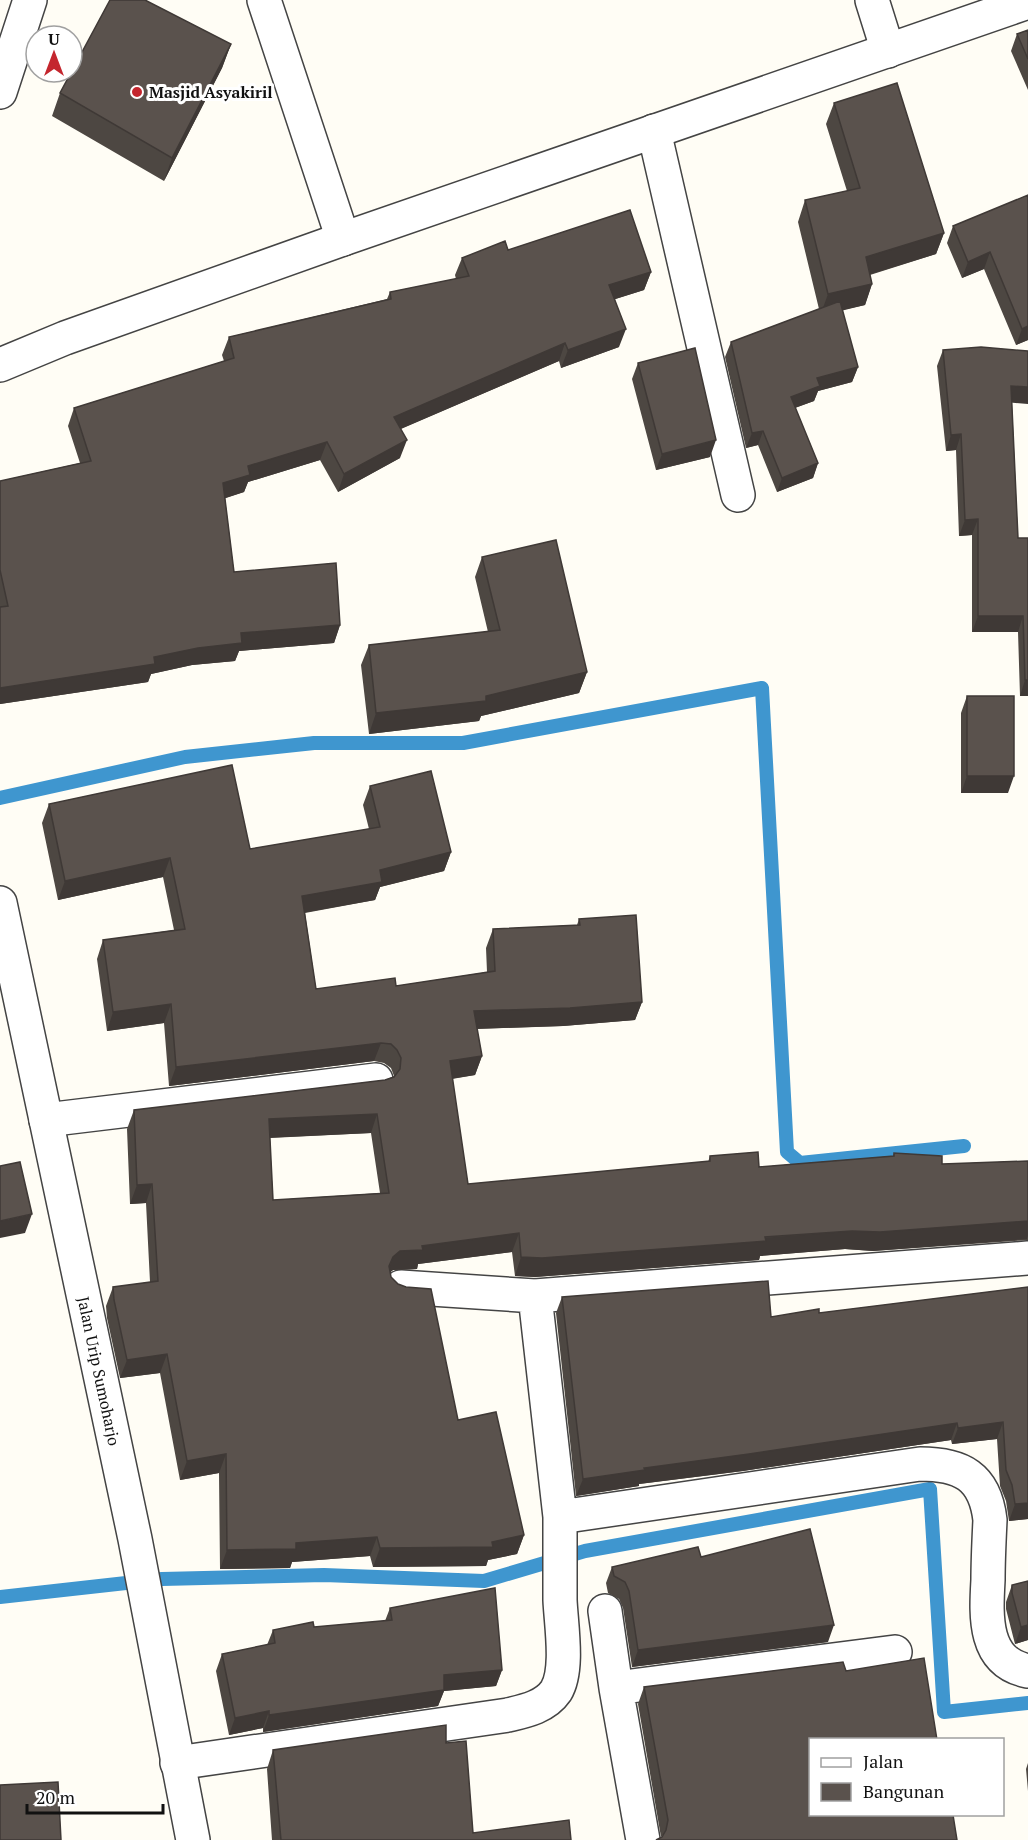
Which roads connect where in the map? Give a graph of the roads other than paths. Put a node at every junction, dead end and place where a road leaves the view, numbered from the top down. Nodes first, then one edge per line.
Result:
1 (30, 0) edge
2 (264, 0) edge
3 (872, 0) edge
4 (1028, 2) edge
5 (888, 51) junction
6 (0, 92) edge
7 (654, 131) junction
8 (343, 239) junction
9 (0, 365) edge
10 (738, 495) dead end
11 (0, 903) edge
12 (376, 1080) edge
13 (46, 1120) junction
14 (1028, 1258) edge
15 (401, 1287) edge
16 (535, 1296) junction
17 (560, 1530) junction
18 (605, 1611) dead end
19 (895, 1652) dead end
20 (1028, 1671) edge
21 (616, 1688) junction
22 (177, 1763) junction
23 (193, 1840) edge
24 (643, 1840) edge

1 - 6 street
2 - 8 street
3 - 5 street
4 - 5 street
5 - 7 street
7 - 8 street
7 - 10 street
8 - 9 street
11 - 13 street, Jalan Urip Sumoharjo
12 - 13 street
13 - 22 street, Jalan Urip Sumoharjo
14 - 16 street
15 - 16 street
16 - 17 street
17 - 20 street
17 - 22 street
18 - 21 street
19 - 21 street
21 - 24 street
22 - 23 street, Jalan Urip Sumoharjo

